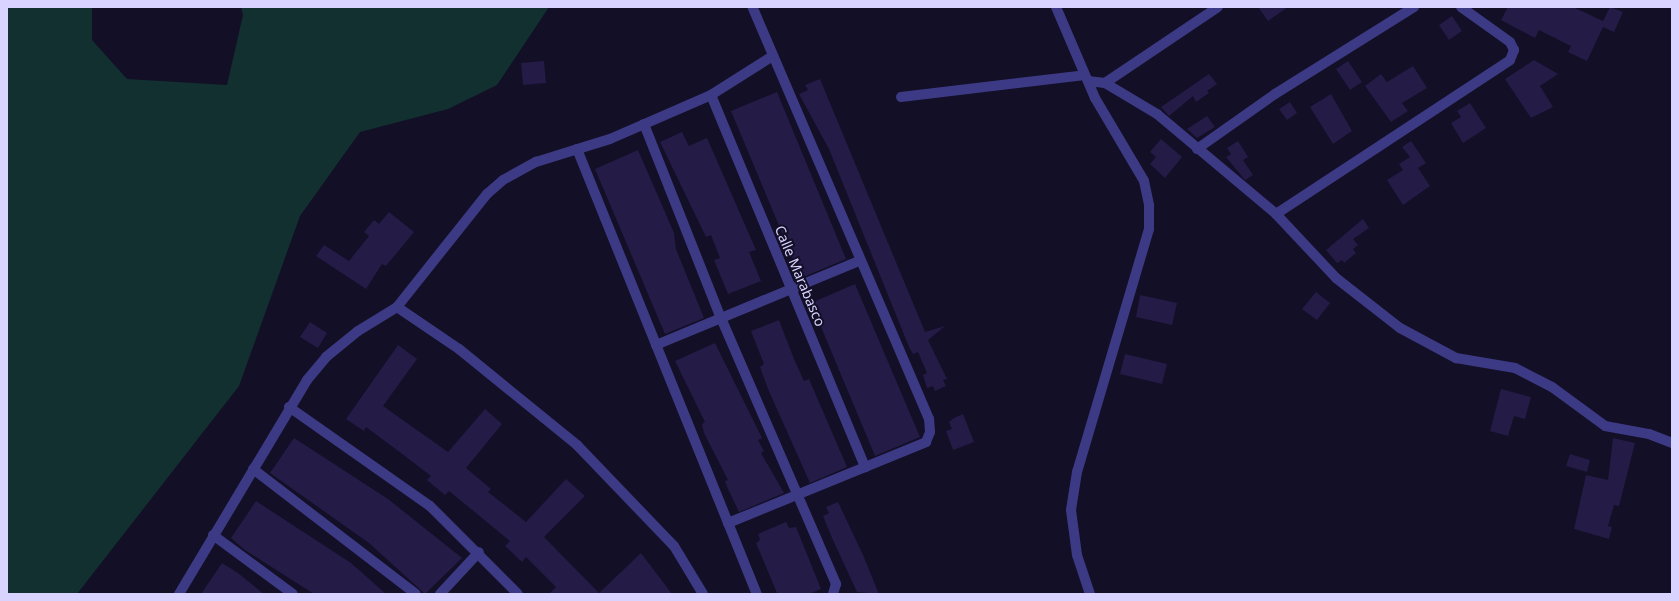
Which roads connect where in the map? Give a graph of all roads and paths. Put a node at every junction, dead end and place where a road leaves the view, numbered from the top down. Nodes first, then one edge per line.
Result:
1 (752, 7) edge
2 (1218, 7) edge
3 (1414, 7) edge
4 (1461, 7) edge
5 (1059, 8) edge
6 (771, 57) junction
7 (1086, 78) junction
8 (1105, 83) junction
9 (711, 95) junction
10 (902, 97) dead end
11 (644, 124) junction
12 (577, 149) junction
13 (1197, 149) junction
14 (1276, 214) junction
15 (859, 261) junction
16 (790, 290) junction
17 (397, 307) junction
18 (721, 318) junction
19 (656, 345) junction
20 (289, 407) junction
21 (1672, 443) edge
22 (865, 467) junction
23 (253, 469) junction
24 (797, 496) junction
25 (728, 523) junction
26 (213, 535) junction
27 (479, 552) junction
28 (179, 594) edge
29 (293, 594) edge
30 (416, 594) edge
31 (440, 594) edge
32 (518, 594) edge
33 (703, 594) edge
34 (757, 594) edge
35 (834, 594) edge
36 (1090, 594) edge

1 - 6 street
2 - 8 street
3 - 13 street
4 - 14 street
5 - 7 street
6 - 9 street
6 - 15 street
7 - 8 street
7 - 10 street
7 - 36 street
8 - 13 street
9 - 11 street
9 - 16 street, Calle Marabasco
11 - 12 street
11 - 18 street
12 - 17 street
12 - 19 street
13 - 14 street
14 - 21 street
15 - 16 street
15 - 22 street
16 - 18 street
16 - 22 street, Calle Marabasco
17 - 20 street
17 - 33 street
18 - 19 street
18 - 24 street
19 - 25 street
20 - 23 street
20 - 27 street
22 - 24 street
23 - 26 street
23 - 30 street
24 - 25 street
24 - 35 street
25 - 34 street
26 - 28 street
26 - 29 street
27 - 31 street
27 - 32 street

